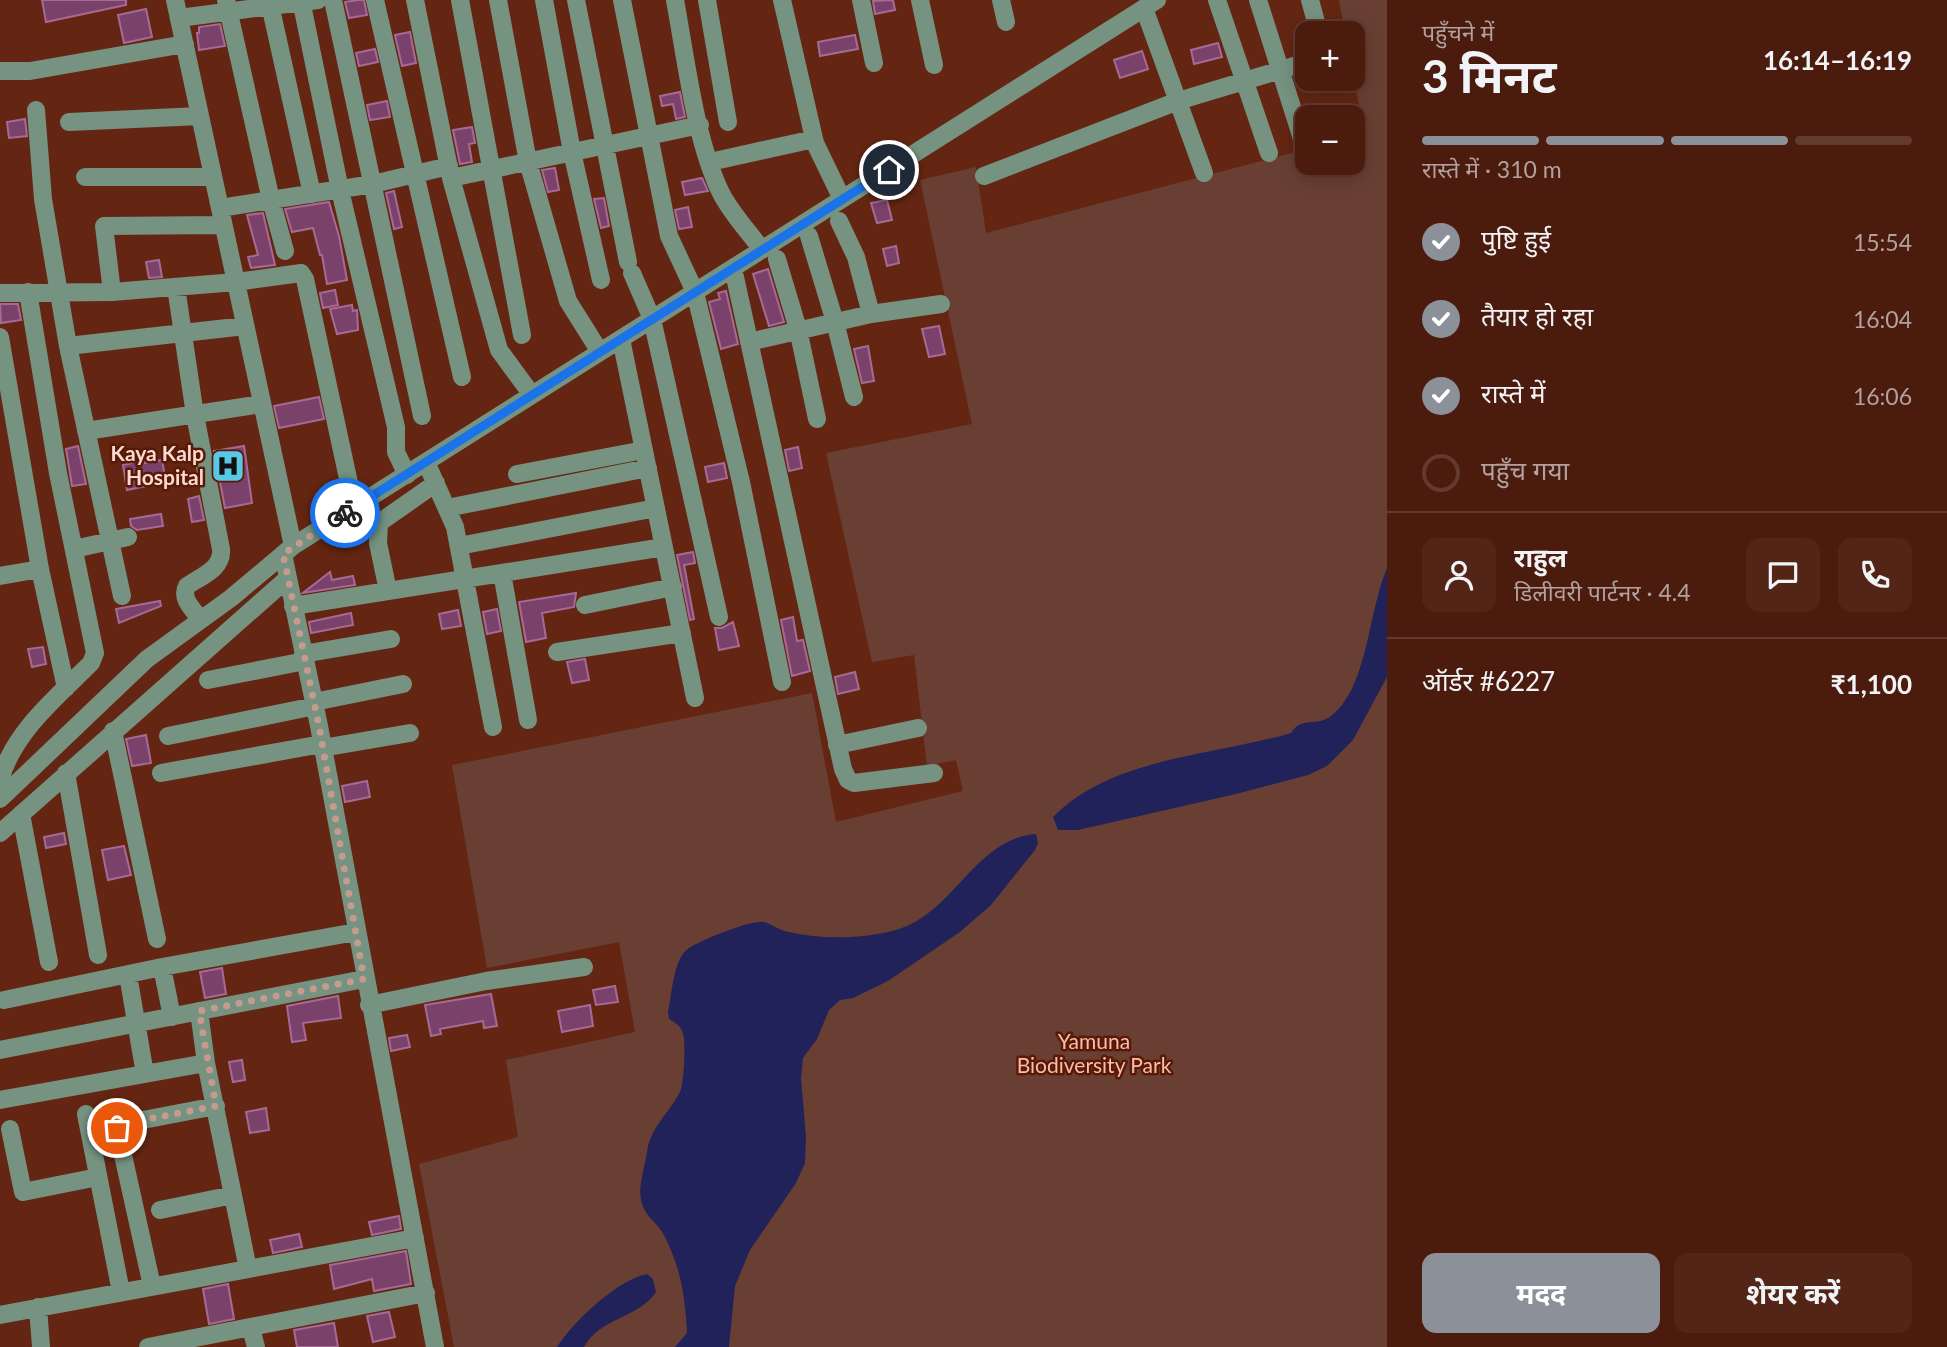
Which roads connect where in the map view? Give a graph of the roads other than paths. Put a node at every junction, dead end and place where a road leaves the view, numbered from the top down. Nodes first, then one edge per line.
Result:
1 (175, 0) edge
2 (333, 0) edge
3 (375, 0) edge
4 (415, 0) edge
5 (460, 0) edge
6 (498, 0) edge
7 (544, 0) edge
8 (576, 0) edge
9 (622, 0) edge
10 (674, 0) edge
11 (708, 0) edge
12 (782, 0) edge
13 (861, 0) edge
14 (920, 0) edge
15 (1001, 0) edge
16 (1217, 0) edge
17 (1258, 0) edge
18 (1310, 0) edge
19 (307, 1) edge
20 (269, 4) edge
21 (1151, 4) edge
22 (228, 6) edge
23 (179, 18) junction
24 (1316, 21) edge
25 (1006, 22) dead end
26 (185, 44) junction
27 (874, 63) dead end
28 (934, 65) dead end
29 (1295, 66) edge
30 (1282, 70) junction
31 (0, 71) edge
32 (1246, 81) junction
33 (1178, 102) junction
34 (36, 110) dead end
35 (1295, 114) edge
36 (200, 116) junction
37 (69, 122) dead end
38 (728, 122) dead end
39 (700, 125) junction
40 (649, 136) junction
41 (816, 144) junction
42 (605, 145) junction
43 (572, 152) junction
44 (1269, 153) dead end
45 (528, 162) junction
46 (710, 162) junction
47 (491, 170) junction
48 (450, 172) junction
49 (415, 173) junction
50 (1203, 173) dead end
51 (984, 176) dead end
52 (85, 177) dead end
53 (213, 177) junction
54 (373, 184) junction
55 (340, 190) junction
56 (312, 194) junction
57 (842, 199) junction
58 (271, 200) junction
59 (222, 216) junction
60 (839, 221) dead end
61 (809, 236) dead end
62 (285, 251) dead end
63 (770, 254) junction
64 (733, 268) junction
65 (601, 280) dead end
66 (236, 282) junction
67 (176, 287) junction
68 (28, 292) junction
69 (58, 292) junction
70 (112, 292) junction
71 (695, 292) junction
72 (0, 293) edge
73 (941, 304) dead end
74 (871, 314) junction
75 (653, 319) junction
76 (835, 322) junction
77 (245, 326) junction
78 (797, 329) junction
79 (183, 333) junction
80 (522, 335) dead end
81 (0, 337) edge
82 (621, 339) junction
83 (749, 342) junction
84 (68, 346) junction
85 (600, 352) junction
86 (462, 377) dead end
87 (532, 395) junction
88 (854, 397) dead end
89 (262, 404) junction
90 (195, 415) junction
91 (422, 416) dead end
92 (817, 419) dead end
93 (86, 431) junction
94 (644, 450) junction
95 (426, 462) junction
96 (648, 468) junction
97 (517, 474) dead end
98 (407, 475) junction
99 (349, 483) dead end
100 (436, 483) junction
101 (447, 508) junction
102 (656, 508) junction
103 (128, 537) dead end
104 (110, 541) junction
105 (459, 546) junction
106 (664, 547) junction
107 (74, 549) junction
108 (288, 550) junction
109 (40, 569) junction
110 (502, 573) junction
111 (0, 576) edge
112 (288, 578) junction
113 (467, 579) junction
114 (673, 587) junction
115 (388, 591) junction
116 (122, 596) dead end
117 (585, 605) dead end
118 (293, 606) junction
119 (719, 617) dead end
120 (201, 620) junction
121 (682, 632) junction
122 (391, 639) dead end
123 (557, 652) dead end
124 (304, 657) junction
125 (64, 679) junction
126 (208, 680) dead end
127 (782, 682) dead end
128 (403, 684) dead end
129 (695, 698) dead end
130 (314, 704) junction
131 (528, 720) dead end
132 (493, 727) dead end
133 (918, 728) dead end
134 (113, 731) junction
135 (410, 733) dead end
136 (168, 736) dead end
137 (837, 744) junction
138 (322, 746) junction
139 (2, 770) edge
140 (66, 773) junction
141 (162, 773) dead end
142 (934, 773) dead end
143 (0, 799) edge
144 (21, 814) junction
145 (0, 833) edge
146 (356, 932) junction
147 (157, 939) dead end
148 (98, 955) dead end
149 (48, 962) dead end
150 (162, 967) junction
151 (584, 968) dead end
152 (128, 975) junction
153 (364, 979) junction
154 (4, 1000) dead end
155 (369, 1005) junction
156 (199, 1011) junction
157 (172, 1017) junction
158 (136, 1024) junction
159 (0, 1050) edge
160 (206, 1063) junction
161 (145, 1074) junction
162 (0, 1100) edge
163 (216, 1106) junction
164 (86, 1114) dead end
165 (10, 1129) dead end
166 (99, 1177) junction
167 (233, 1195) junction
168 (160, 1210) dead end
169 (415, 1238) junction
170 (248, 1269) junction
171 (152, 1286) junction
172 (121, 1292) junction
173 (426, 1293) junction
174 (38, 1307) junction
175 (0, 1315) edge
176 (251, 1328) junction
177 (41, 1347) edge
178 (148, 1347) edge
179 (256, 1347) edge
180 (435, 1347) edge

1 - 23 street
2 - 54 street
3 - 49 street
4 - 48 street
5 - 47 street
6 - 45 street
7 - 43 street
8 - 42 street
9 - 40 street
10 - 39 street
11 - 38 street
12 - 41 street
13 - 27 street
14 - 28 street
15 - 25 street
16 - 32 street
17 - 30 street
18 - 24 street
19 - 20 street
19 - 55 street
20 - 22 street
20 - 56 street
21 - 33 street
21 - 57 street
22 - 23 street
22 - 58 street
23 - 26 street
26 - 31 street
26 - 36 street
29 - 30 street
30 - 32 street
30 - 35 street
32 - 33 street
32 - 44 street
33 - 50 street
33 - 51 street
34 - 69 street
36 - 37 street
36 - 53 street
39 - 40 street
39 - 46 street
40 - 42 street
40 - 71 street
41 - 46 street
41 - 57 street
42 - 43 street
42 - 75 street
43 - 45 street
43 - 65 street
45 - 47 street
45 - 85 street
46 - 63 street
47 - 48 street
47 - 80 street
48 - 49 street
48 - 87 street
49 - 54 street
49 - 86 street
52 - 53 street
53 - 59 street
54 - 55 street
54 - 91 street
55 - 56 street
55 - 98 street
56 - 58 street
57 - 63 street
58 - 59 street
58 - 62 street
59 - 66 street
59 - 70 street
60 - 74 street
61 - 76 street
63 - 64 street
63 - 78 street
64 - 71 street
64 - 83 street
66 - 67 street
66 - 77 street
66 - 99 street
67 - 70 street
67 - 79 street
68 - 69 street
68 - 72 street
68 - 107 street
69 - 70 street
69 - 84 street
71 - 75 street
71 - 127 street
73 - 74 street
74 - 76 street
75 - 82 street
75 - 119 street
76 - 78 street
76 - 88 street
77 - 79 street
77 - 89 street
78 - 83 street
78 - 92 street
79 - 84 street
79 - 90 street
81 - 109 street
82 - 85 street
82 - 94 street
83 - 137 street
84 - 93 street
85 - 87 street
87 - 95 street
89 - 90 street
89 - 108 street
90 - 93 street
90 - 120 street
93 - 104 street
94 - 96 street
94 - 97 street
95 - 98 street
95 - 100 street
96 - 101 street
96 - 102 street
98 - 108 street
100 - 101 street
100 - 115 street
101 - 105 street
102 - 105 street
102 - 106 street
103 - 104 street
104 - 107 street
104 - 116 street
105 - 113 street
106 - 110 street
106 - 114 street
107 - 125 street
108 - 112 street
108 - 120 street
109 - 111 street
109 - 125 street
110 - 113 street
110 - 131 street
112 - 118 street
112 - 134 street
113 - 115 street
113 - 132 street
114 - 117 street
114 - 121 street
115 - 118 street
118 - 124 street
120 - 143 street
121 - 123 street
121 - 129 street
122 - 124 street
124 - 126 street
124 - 130 street
125 - 139 street
128 - 130 street
130 - 136 street
130 - 138 street
133 - 137 street
134 - 140 street
134 - 147 street
135 - 138 street
137 - 142 street
138 - 141 street
138 - 146 street
140 - 144 street
140 - 148 street
144 - 145 street
144 - 149 street
146 - 150 street
146 - 153 street
150 - 152 street
150 - 157 street
151 - 155 street
152 - 154 street
152 - 158 street
153 - 155 street
153 - 156 street
155 - 169 street
156 - 157 street
156 - 160 street
157 - 158 street
158 - 159 street
158 - 161 street
160 - 161 street
160 - 163 street
161 - 162 street
163 - 167 street
163 - 171 street
164 - 166 street
165 - 166 street
166 - 172 street
167 - 168 street
167 - 170 street
169 - 170 street
169 - 173 street
170 - 171 street
171 - 172 street
172 - 174 street
173 - 176 street
173 - 180 street
174 - 175 street
174 - 177 street
176 - 178 street
176 - 179 street

